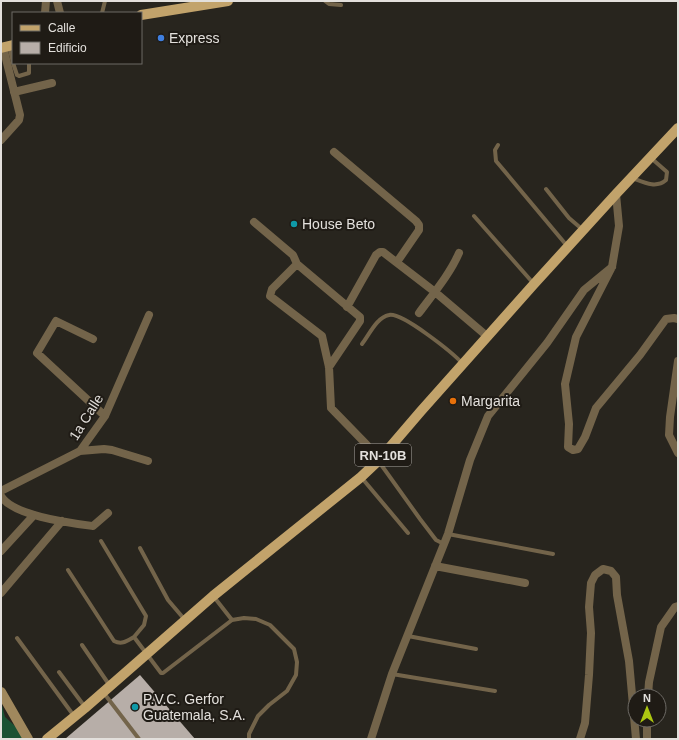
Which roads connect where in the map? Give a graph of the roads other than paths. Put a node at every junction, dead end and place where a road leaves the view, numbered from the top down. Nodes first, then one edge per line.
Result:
1 (46, 1) edge
2 (57, 1) edge
3 (105, 1) edge
4 (228, 1) edge
5 (325, 1) edge
6 (341, 5) dead end
7 (45, 12) edge
8 (57, 12) edge
9 (102, 12) edge
10 (142, 15) edge
11 (6, 46) edge
12 (12, 61) edge
13 (13, 64) edge
14 (29, 64) edge
15 (52, 83) dead end
16 (14, 92) junction
17 (12, 128) junction
18 (678, 128) edge
19 (1, 130) edge
20 (1, 140) edge
21 (498, 145) dead end
22 (334, 152) dead end
23 (652, 158) junction
24 (631, 178) junction
25 (546, 190) dead end
26 (616, 194) junction
27 (474, 216) dead end
28 (254, 222) dead end
29 (583, 230) junction
30 (568, 247) junction
31 (459, 253) dead end
32 (397, 262) junction
33 (297, 264) junction
34 (612, 267) junction
35 (534, 284) junction
36 (435, 292) junction
37 (347, 306) junction
38 (419, 313) dead end
39 (149, 315) dead end
40 (678, 319) edge
41 (488, 337) junction
42 (92, 339) dead end
43 (362, 344) dead end
44 (678, 361) edge
45 (463, 364) junction
46 (329, 366) junction
47 (105, 416) junction
48 (367, 445) joint
49 (80, 451) junction
50 (678, 453) edge
51 (379, 460) junction
52 (148, 461) dead end
53 (361, 477) junction
54 (1, 491) edge
55 (1, 496) edge
56 (108, 513) dead end
57 (34, 515) junction
58 (62, 522) junction
59 (408, 533) dead end
60 (448, 534) junction
61 (101, 541) dead end
62 (444, 544) junction
63 (140, 548) dead end
64 (1, 551) edge
65 (553, 554) dead end
66 (435, 566) junction
67 (68, 570) dead end
68 (525, 583) dead end
69 (1, 593) edge
70 (214, 596) junction
71 (678, 606) edge
72 (232, 620) junction
73 (186, 621) junction
74 (407, 636) junction
75 (134, 637) junction
76 (17, 638) dead end
77 (82, 645) dead end
78 (476, 649) dead end
79 (147, 654) junction
80 (59, 672) dead end
81 (392, 674) junction
82 (649, 688) edge
83 (106, 689) junction
84 (495, 691) dead end
85 (1, 692) edge
86 (85, 708) junction
87 (74, 717) junction
88 (647, 728) edge
89 (28, 739) edge
90 (47, 739) edge
91 (139, 739) edge
92 (249, 739) edge
93 (371, 739) edge
94 (580, 739) edge
95 (636, 739) edge
96 (647, 739) edge

1 - 7 street
2 - 8 street
3 - 9 lane
4 - 10 main road
5 - 6 lane
11 - 12 lane
11 - 16 street
13 - 14 lane
15 - 16 street
16 - 17 street
17 - 19 street
17 - 20 street
18 - 23 main road, RN-10B
21 - 30 lane
22 - 32 street
23 - 24 main road, RN-10B
23 - 24 lane
24 - 26 main road, RN-10B
25 - 29 lane
26 - 29 main road, RN-10B
26 - 34 street
27 - 35 lane
28 - 33 street
29 - 30 main road, RN-10B
30 - 35 main road, RN-10B
31 - 36 street
32 - 36 street
32 - 37 street
33 - 37 street
33 - 46 street
34 - 40 street
34 - 60 street
35 - 41 main road, RN-10B
36 - 38 street
36 - 41 street
37 - 46 street
39 - 47 street, 1a Calle
41 - 45 main road, RN-10B
42 - 47 street
43 - 45 lane
44 - 50 street
45 - 51 main road, RN-10B
46 - 48 street
47 - 49 street, 1a Calle
48 - 51 lane
49 - 52 street
49 - 54 street, 1a Calle
51 - 53 main road, RN-10B
51 - 62 lane
53 - 59 lane
53 - 70 main road, RN-10B
55 - 57 street
56 - 58 street
57 - 58 street
57 - 64 street
58 - 69 street
60 - 62 street
60 - 65 lane
61 - 75 lane
62 - 66 street
63 - 73 lane
66 - 68 street
66 - 74 street
67 - 75 lane
70 - 72 lane
70 - 73 main road, RN-10B
71 - 82 street
72 - 79 lane
72 - 92 lane
73 - 79 main road, RN-10B
74 - 78 lane
74 - 81 street
75 - 79 lane
76 - 87 lane
77 - 83 lane
79 - 83 main road, RN-10B
80 - 86 lane
81 - 84 lane
81 - 93 street
83 - 86 main road, RN-10B
83 - 91 lane
85 - 89 street
86 - 87 main road, RN-10B
87 - 90 main road, RN-10B
88 - 96 street
94 - 95 street

